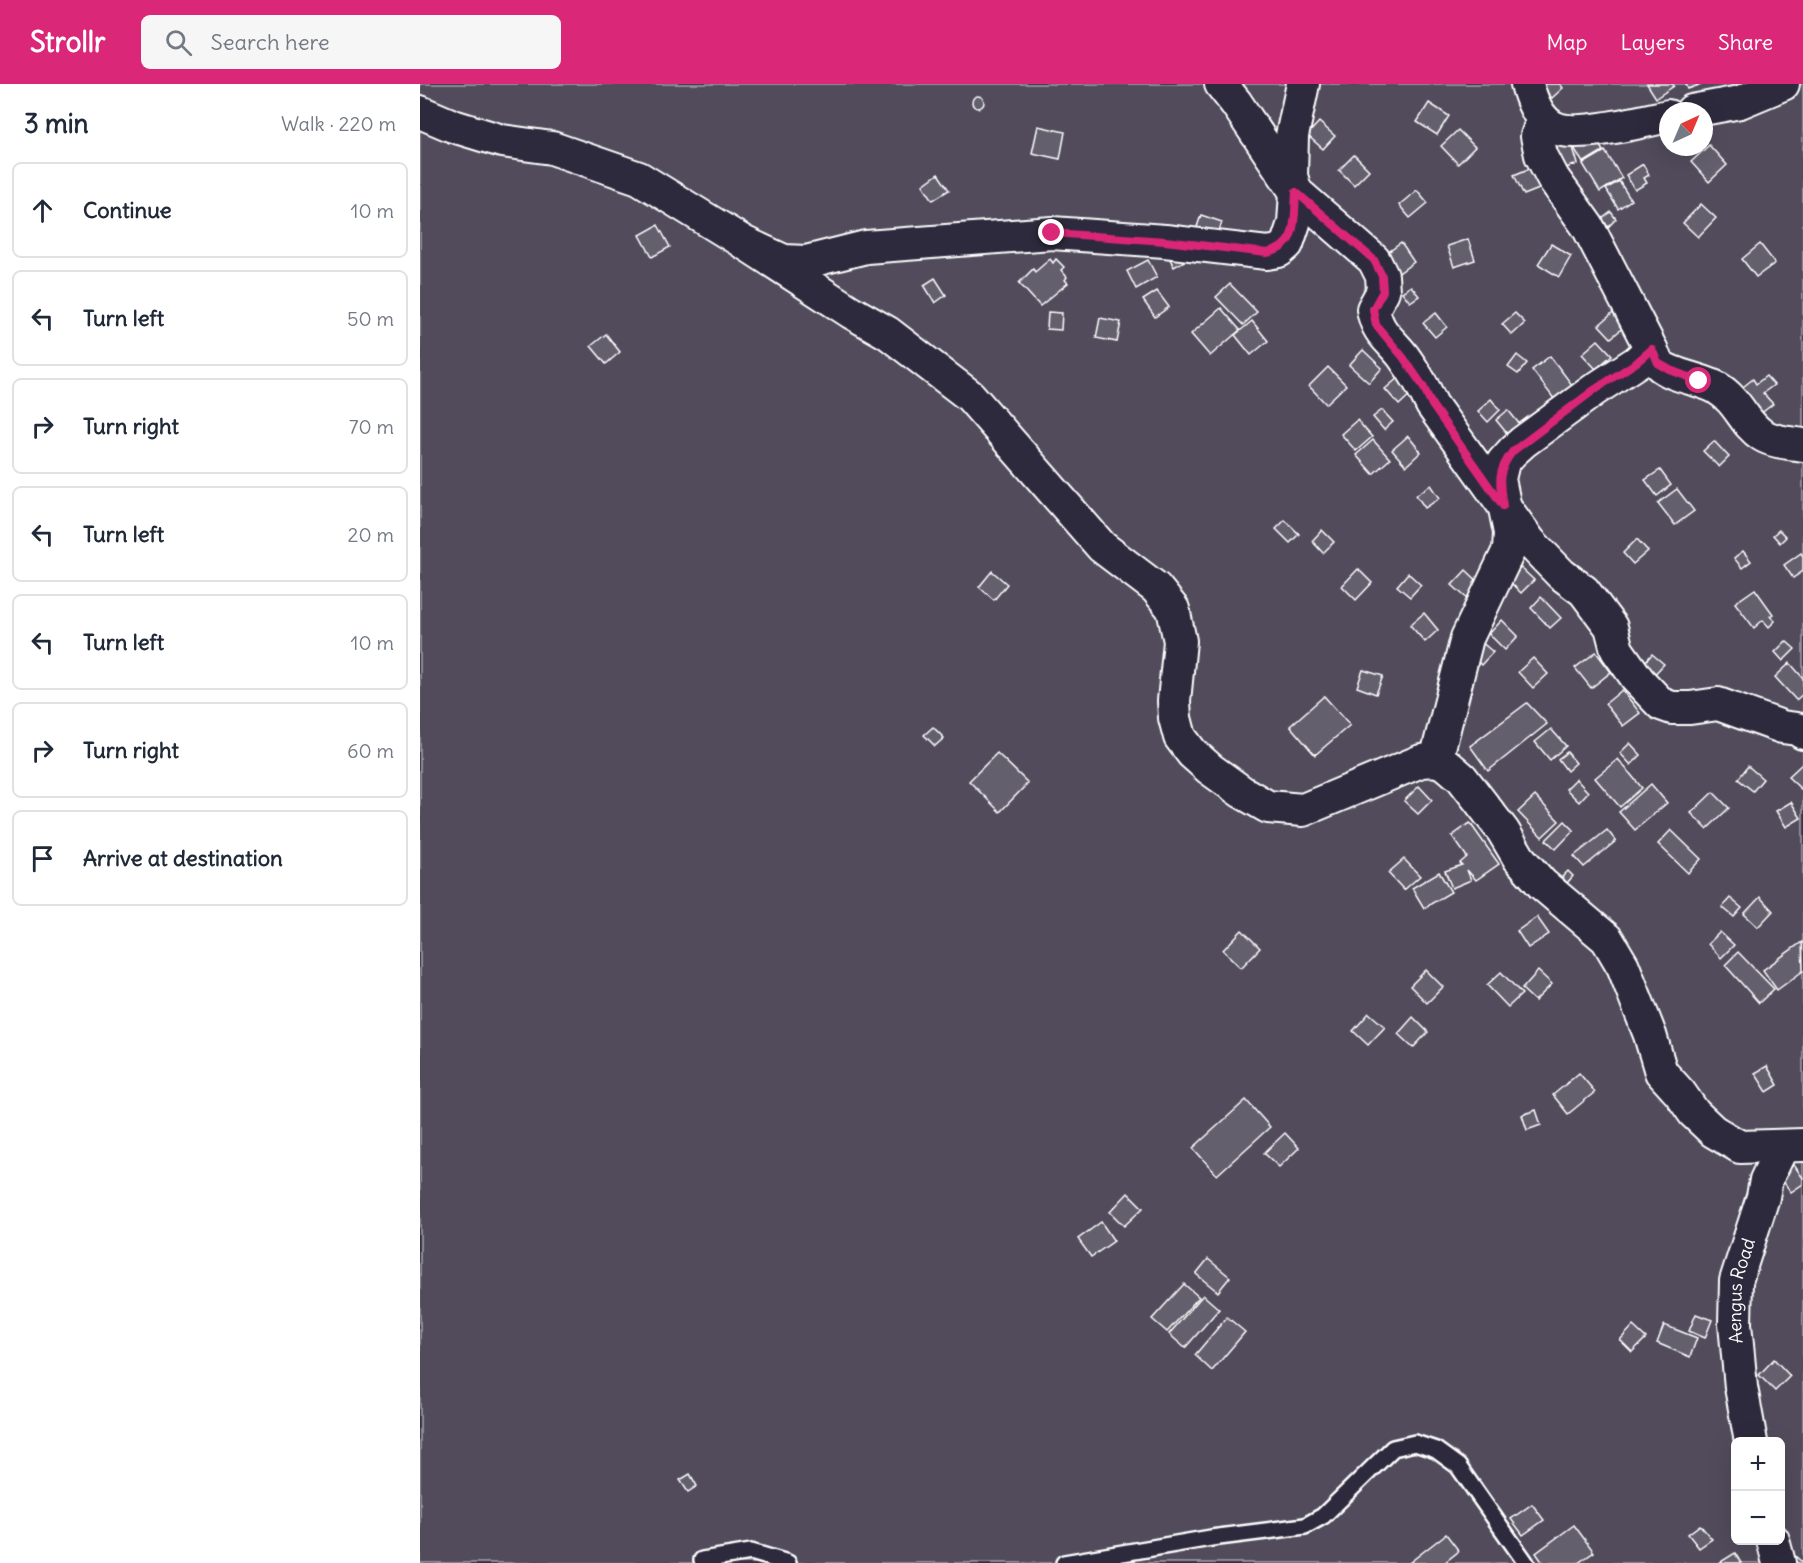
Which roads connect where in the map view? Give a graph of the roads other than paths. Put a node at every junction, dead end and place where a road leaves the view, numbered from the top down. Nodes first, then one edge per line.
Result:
1 (1221, 84) edge
2 (1303, 84) edge
3 (1527, 84) edge
4 (1784, 84) edge
5 (1713, 107) edge
6 (420, 112) edge
7 (1659, 118) edge
8 (1543, 119) junction
9 (1296, 192) junction
10 (743, 242) junction
11 (1652, 349) junction
12 (1803, 445) edge
13 (1503, 506) junction
14 (1803, 733) edge
15 (1436, 760) junction
16 (1793, 1146) edge
17 (1750, 1437) edge
18 (1774, 1545) edge
19 (702, 1560) dead end
20 (788, 1563) edge
21 (1064, 1563) edge
22 (1526, 1563) edge
23 (1779, 1563) edge

1 - 9 street
2 - 9 street
3 - 8 street
4 - 5 street
6 - 10 street
7 - 8 street
8 - 11 street
9 - 10 street
9 - 13 street
10 - 15 street
11 - 12 street
11 - 13 street
13 - 14 street
13 - 15 street
15 - 16 street
16 - 17 street, Aengus Road
18 - 23 street
19 - 20 lane
21 - 22 lane

